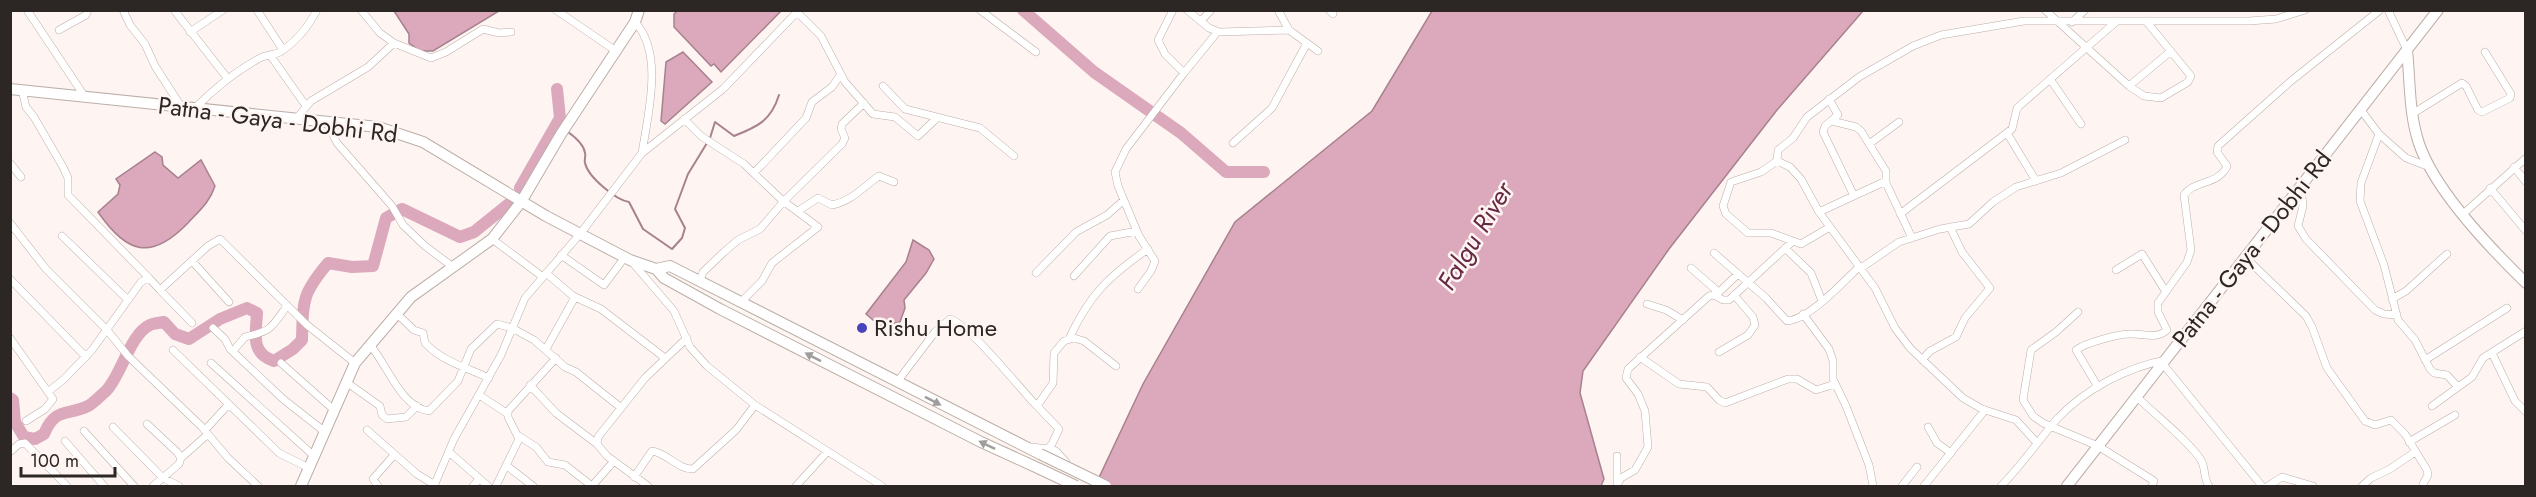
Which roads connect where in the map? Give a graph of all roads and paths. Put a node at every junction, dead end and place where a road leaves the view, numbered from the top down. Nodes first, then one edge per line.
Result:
1 (27, 10) edge
2 (88, 10) edge
3 (123, 10) edge
4 (174, 10) edge
5 (223, 10) edge
6 (257, 10) edge
7 (361, 10) edge
8 (556, 10) edge
9 (639, 10) edge
10 (980, 10) edge
11 (1173, 10) edge
12 (1187, 10) edge
13 (1211, 10) edge
14 (1278, 10) edge
15 (2045, 10) edge
16 (2085, 10) edge
17 (2305, 10) edge
18 (2380, 10) edge
19 (2388, 10) edge
20 (2438, 10) edge
21 (798, 11) edge
22 (314, 12) edge
23 (1201, 21) junction
24 (2056, 21) junction
25 (2117, 21) junction
26 (2146, 21) junction
27 (635, 22) junction
28 (2072, 22) junction
29 (59, 30) dead end
30 (1289, 30) junction
31 (190, 32) junction
32 (511, 32) dead end
33 (1215, 35) dead end
34 (394, 43) junction
35 (1307, 43) junction
36 (2086, 48) junction
37 (283, 50) junction
38 (2406, 50) junction
39 (616, 51) junction
40 (1318, 51) dead end
41 (2171, 51) junction
42 (1036, 52) dead end
43 (2485, 52) dead end
44 (270, 55) junction
45 (841, 74) junction
46 (1184, 74) junction
47 (228, 79) junction
48 (2050, 79) junction
49 (883, 86) dead end
50 (2129, 86) junction
51 (16, 90) edge
52 (85, 97) junction
53 (1830, 99) junction
54 (864, 103) junction
55 (306, 106) junction
56 (182, 108) junction
57 (194, 109) junction
58 (2361, 110) junction
59 (2412, 114) junction
60 (937, 118) junction
61 (296, 119) junction
62 (684, 119) junction
63 (1832, 121) junction
64 (1899, 122) dead end
65 (327, 123) junction
66 (2081, 124) dead end
67 (2007, 133) junction
68 (2379, 134) junction
69 (2125, 140) dead end
70 (1233, 143) dead end
71 (1869, 144) junction
72 (642, 153) junction
73 (1014, 156) dead end
74 (2526, 159) edge
75 (1778, 162) junction
76 (10, 163) edge
77 (2427, 166) junction
78 (2514, 167) junction
79 (754, 173) junction
80 (21, 177) dead end
81 (1886, 181) junction
82 (2036, 181) junction
83 (894, 182) dead end
84 (2526, 182) edge
85 (2301, 188) junction
86 (2490, 188) junction
87 (1854, 196) junction
88 (1124, 200) junction
89 (784, 201) junction
90 (521, 202) junction
91 (798, 211) junction
92 (1819, 212) junction
93 (1900, 214) junction
94 (2463, 214) junction
95 (10, 222) edge
96 (1830, 227) junction
97 (1950, 227) junction
98 (1137, 231) junction
99 (2526, 231) edge
100 (580, 234) junction
101 (62, 236) dead end
102 (1912, 238) junction
103 (492, 239) junction
104 (1792, 242) junction
105 (1785, 248) junction
106 (1148, 249) junction
107 (1714, 253) dead end
108 (2447, 254) dead end
109 (561, 255) junction
110 (627, 258) junction
111 (2246, 258) junction
112 (192, 261) junction
113 (453, 267) junction
114 (1861, 267) junction
115 (1691, 268) dead end
116 (656, 269) junction
117 (2116, 270) dead end
118 (1036, 273) dead end
119 (1738, 274) junction
120 (545, 275) junction
121 (1074, 276) dead end
122 (149, 278) junction
123 (10, 279) edge
124 (700, 281) junction
125 (1748, 282) junction
126 (2526, 283) edge
127 (1138, 289) dead end
128 (160, 290) junction
129 (2166, 292) junction
130 (1718, 294) junction
131 (1734, 295) junction
132 (575, 297) junction
133 (127, 299) junction
134 (2392, 299) junction
135 (1822, 301) junction
136 (741, 302) junction
137 (229, 303) dead end
138 (1647, 304) dead end
139 (287, 306) junction
140 (2507, 308) dead end
141 (2078, 312) dead end
142 (396, 313) junction
143 (1803, 314) junction
144 (2397, 315) junction
145 (1683, 320) junction
146 (192, 323) dead end
147 (213, 328) dead end
148 (512, 328) junction
149 (107, 330) junction
150 (2526, 331) edge
151 (10, 338) edge
152 (687, 338) junction
153 (1069, 339) junction
154 (370, 345) junction
155 (546, 349) junction
156 (173, 350) dead end
157 (233, 351) junction
158 (1719, 352) dead end
159 (2492, 353) junction
160 (86, 357) junction
161 (1640, 357) junction
162 (556, 358) junction
163 (665, 358) junction
164 (1922, 360) junction
165 (2425, 360) junction
166 (2164, 362) junction
167 (211, 363) dead end
168 (280, 363) dead end
169 (355, 363) junction
170 (1116, 366) dead end
171 (463, 368) junction
172 (489, 378) junction
173 (346, 382) junction
174 (897, 382) junction
175 (1835, 384) junction
176 (530, 385) junction
177 (2098, 387) junction
178 (2457, 387) junction
179 (49, 391) junction
180 (479, 395) junction
181 (2136, 396) junction
182 (228, 405) junction
183 (755, 405) junction
184 (417, 406) junction
185 (1037, 406) junction
186 (2432, 406) dead end
187 (620, 407) junction
188 (334, 410) junction
189 (1984, 410) junction
190 (2526, 412) edge
191 (508, 414) junction
192 (2455, 415) dead end
193 (26, 421) dead end
194 (147, 424) dead end
195 (2051, 426) junction
196 (113, 427) dead end
197 (1928, 427) dead end
198 (367, 430) dead end
199 (84, 431) dead end
200 (206, 432) junction
201 (325, 432) junction
202 (519, 436) junction
203 (65, 441) dead end
204 (2409, 442) junction
205 (2037, 443) junction
206 (597, 444) junction
207 (2098, 446) junction
208 (1044, 451) junction
209 (10, 452) edge
210 (449, 452) junction
211 (827, 452) junction
212 (2415, 452) junction
213 (1951, 453) junction
214 (394, 455) junction
215 (314, 456) junction
216 (1617, 456) dead end
217 (181, 458) junction
218 (614, 461) junction
219 (507, 466) junction
220 (1917, 467) dead end
221 (309, 468) junction
222 (634, 477) junction
223 (163, 478) junction
224 (479, 479) junction
225 (872, 484) edge
226 (2423, 484) dead end
227 (67, 486) edge
228 (104, 486) edge
229 (134, 486) edge
230 (153, 486) edge
231 (179, 486) edge
232 (258, 486) edge
233 (301, 486) edge
234 (378, 486) edge
235 (435, 486) edge
236 (473, 486) edge
237 (488, 486) edge
238 (496, 486) edge
239 (533, 486) edge
240 (592, 486) edge
241 (648, 486) edge
242 (796, 486) edge
243 (882, 486) edge
244 (1055, 486) edge
245 (1076, 486) edge
246 (1106, 486) edge
247 (1617, 486) edge
248 (1873, 486) edge
249 (1902, 486) edge
250 (1924, 486) edge
251 (2001, 486) edge
252 (2067, 486) edge
253 (2152, 486) edge
254 (2209, 486) edge
255 (2262, 486) edge
256 (2268, 486) edge
257 (2313, 486) edge
258 (2361, 486) edge

1 - 52 street
2 - 29 street
3 - 56 street
4 - 31 street
5 - 31 street
6 - 37 street
7 - 34 street
8 - 39 street
9 - 27 main road
10 - 42 street
11 - 46 street
12 - 23 street
13 - 23 street
14 - 30 street
15 - 24 street
16 - 28 street
17 - 26 street
18 - 129 street
19 - 38 street
20 - 38 main road, Patna - Gaya - Dobhi Rd
21 - 45 street
21 - 62 street
22 - 37 street
23 - 30 street
24 - 28 street
24 - 36 street
24 - 53 street
25 - 26 street
25 - 28 street
25 - 36 street
26 - 41 street
27 - 39 main road
27 - 72 street
30 - 35 street
31 - 47 street
32 - 34 street
33 - 46 street
34 - 55 street
35 - 40 street
35 - 70 street
36 - 48 street
36 - 50 street
37 - 44 street
38 - 58 main road, Patna - Gaya - Dobhi Rd
38 - 59 main road
39 - 90 main road
41 - 50 street
41 - 50 street
43 - 59 street
44 - 47 street
44 - 55 street
45 - 54 street
45 - 79 street
46 - 88 street
47 - 57 street
48 - 66 street
48 - 67 street
49 - 60 street
51 - 52 main road, Patna - Gaya - Dobhi Rd
51 - 122 street
52 - 56 main road, Patna - Gaya - Dobhi Rd
53 - 63 street
53 - 75 street
54 - 60 street
54 - 89 street
55 - 61 street
56 - 57 main road, Patna - Gaya - Dobhi Rd
57 - 61 main road, Patna - Gaya - Dobhi Rd
58 - 68 street
58 - 85 main road, Patna - Gaya - Dobhi Rd
59 - 77 main road
60 - 73 street
61 - 65 main road, Patna - Gaya - Dobhi Rd
62 - 72 street
62 - 79 street
63 - 71 street
63 - 87 street
64 - 71 street
65 - 90 main road, Patna - Gaya - Dobhi Rd
65 - 113 street
67 - 82 street
67 - 93 street
68 - 77 street
68 - 134 street
69 - 82 street
71 - 81 street
72 - 100 street
74 - 78 street
75 - 92 street
75 - 104 street
76 - 80 street
77 - 94 main road
78 - 84 street
78 - 86 street
79 - 89 street
81 - 87 street
81 - 93 street
82 - 97 street
83 - 91 street
85 - 111 main road, Patna - Gaya - Dobhi Rd
85 - 144 street
86 - 94 street
86 - 99 street
87 - 92 street
88 - 98 street
88 - 118 street
89 - 91 street
89 - 124 street
90 - 100 main road, Patna - Gaya - Dobhi Rd
90 - 103 main road
91 - 136 street
92 - 96 street
93 - 102 street
94 - 126 main road
95 - 149 street
96 - 104 street
96 - 114 street
97 - 102 street
97 - 164 street
98 - 106 street
98 - 121 street
100 - 109 street
100 - 110 main road, Patna - Gaya - Dobhi Rd
101 - 133 street
102 - 114 street
103 - 113 main road
103 - 120 street
104 - 105 street
105 - 125 street
105 - 135 street
106 - 127 street
106 - 153 street
107 - 119 street
108 - 134 street
109 - 110 street
109 - 120 street
110 - 116 main road, Patna - Gaya - Dobhi Rd
110 - 152 street
111 - 166 main road, Patna - Gaya - Dobhi Rd
111 - 204 street
112 - 128 street
112 - 137 street
112 - 139 street
113 - 142 main road
114 - 135 street
114 - 164 street
115 - 130 street
116 - 124 main road
245 -> 116 main road, bridge
117 - 129 street
119 - 125 street
119 - 130 street
120 - 132 street
120 - 148 street
122 - 128 street
122 - 133 street
123 - 160 street
124 - 136 main road
125 - 131 street
125 - 143 street
128 - 146 street
129 - 177 street
130 - 131 street
130 - 145 street
131 - 158 street
132 - 155 street
132 - 163 street
133 - 149 street
134 - 144 street
135 - 143 street
136 - 174 main road
138 - 145 street
139 - 157 street
139 - 169 street
140 - 165 street
141 - 195 street
142 - 154 main road
142 - 171 street
143 - 175 street
144 - 165 street
145 - 161 street
147 - 157 street
148 - 155 street
148 - 171 street
148 - 172 street
149 - 160 street
149 - 200 street
150 - 159 street
151 - 179 street
152 - 163 street
152 - 183 street
153 - 170 street
153 - 185 street
154 - 169 main road
154 - 184 street
155 - 162 street
156 - 182 street
157 - 201 street
159 - 178 street
159 - 190 street
160 - 179 street
161 - 175 street
161 - 247 street
162 - 176 street
162 - 187 street
163 - 187 street
164 - 189 street
165 - 178 street
166 - 177 street
166 - 181 main road, Patna - Gaya - Dobhi Rd
166 - 255 street
167 - 215 street
168 - 188 street
169 - 173 main road
171 - 172 street
171 - 184 street
172 - 180 street
173 - 184 street
173 - 188 main road
174 - 185 street
174 -> 208 main road
175 - 248 street
176 - 191 street
176 - 206 street
177 - 195 street
178 - 186 street
179 - 193 street
180 - 191 street
180 - 210 street
181 - 207 main road, Patna - Gaya - Dobhi Rd
181 - 254 street
182 - 200 street
182 - 221 street
183 - 211 street
183 - 222 street
185 - 208 street
187 - 206 street
188 - 201 main road
189 - 205 street
189 - 213 street
191 - 202 street
192 - 204 street
194 - 217 street
195 - 205 street
195 - 207 street
196 - 223 street
197 - 213 street
198 - 214 street
199 - 229 street
200 - 217 street
200 - 232 street
201 - 215 main road
202 - 219 street
202 - 240 street
203 - 228 street
204 - 212 street
205 - 251 street
206 - 218 street
207 - 252 main road, Patna - Gaya - Dobhi Rd
207 - 253 street
208 - 244 street
208 - 246 main road, bridge
209 - 227 street
210 - 224 street
210 - 235 street
211 - 225 street
211 - 242 street
212 - 226 street
212 - 258 street
213 - 250 street
214 - 234 street
214 - 235 street
215 - 221 main road
216 - 247 street
217 - 223 street
218 - 222 street
218 - 240 street
219 - 238 street
219 - 239 street
220 - 249 street
221 - 233 main road
222 - 241 street
223 - 230 street
223 - 231 street
224 - 236 street
224 - 237 street
225 - 243 street
256 - 257 street

